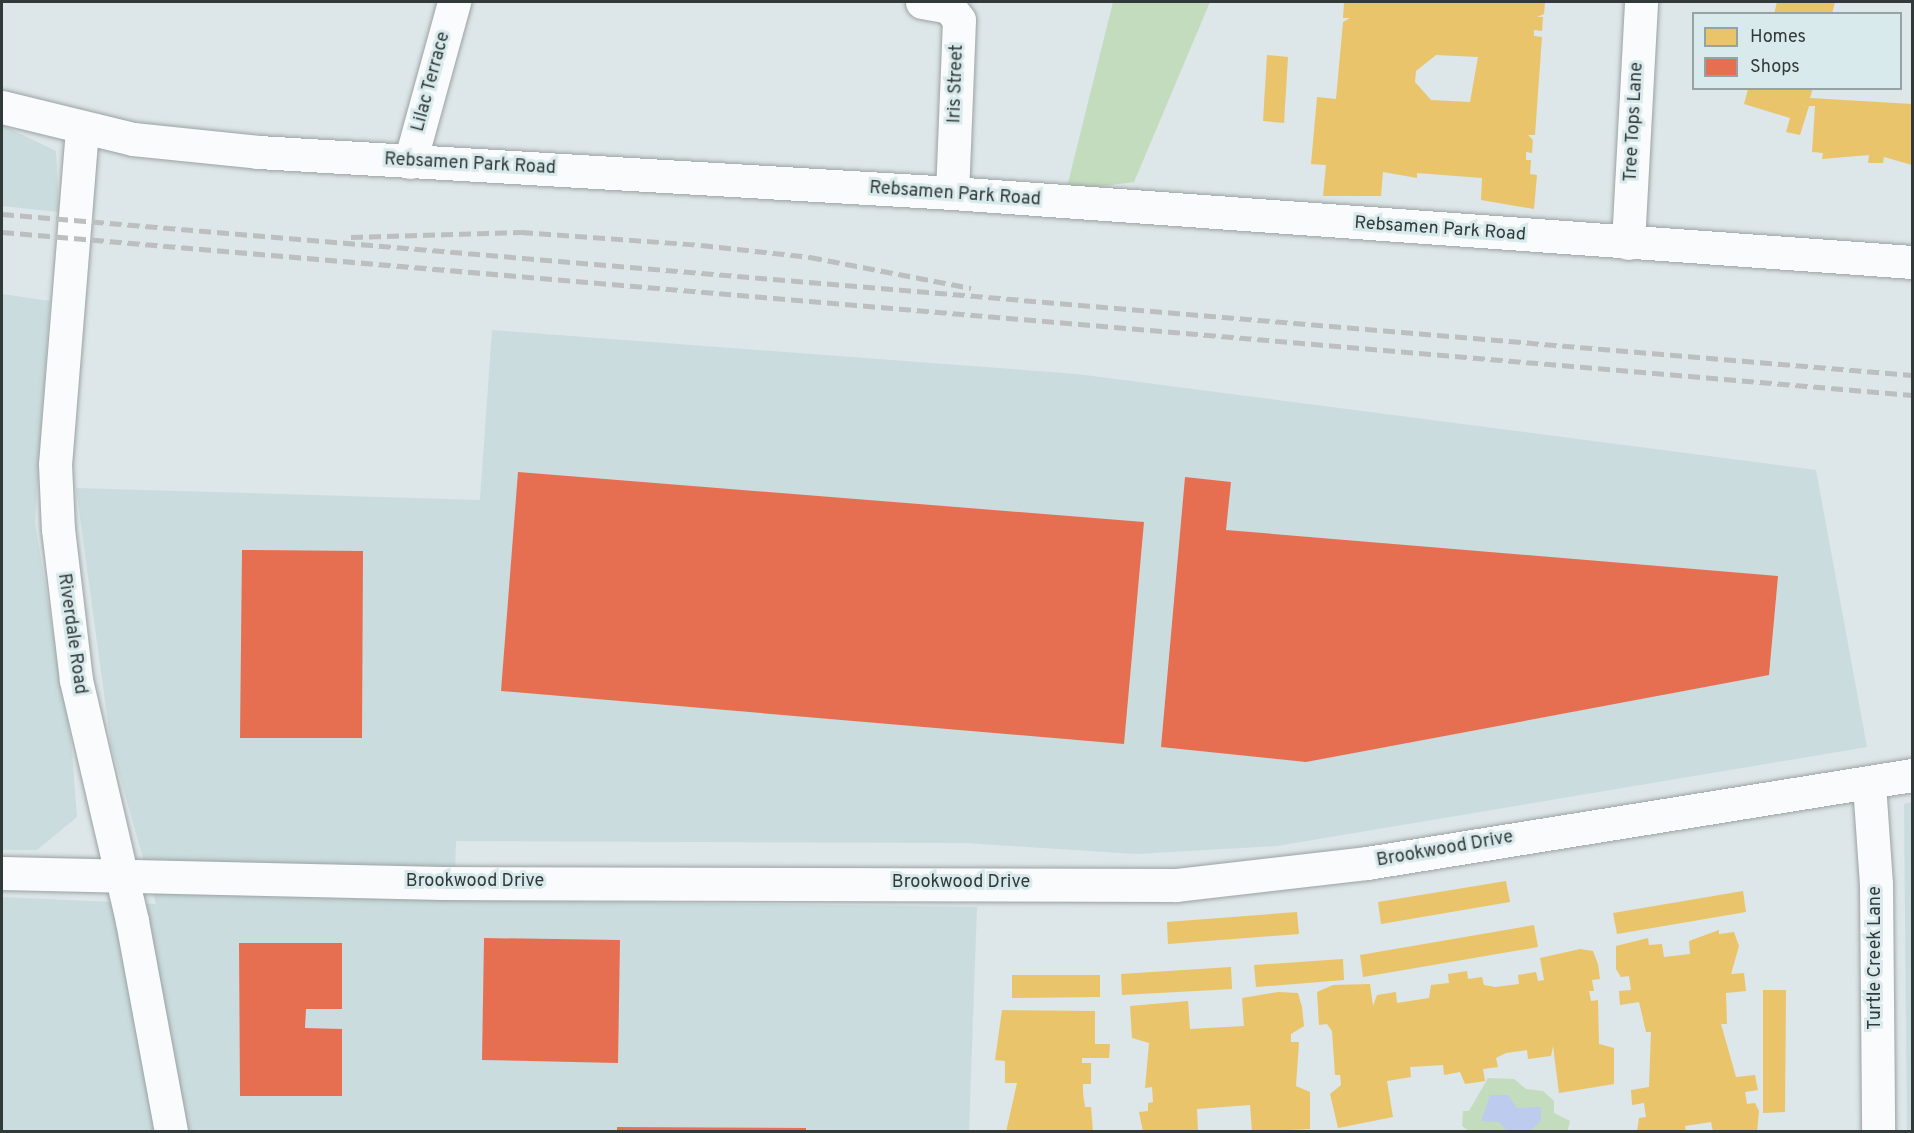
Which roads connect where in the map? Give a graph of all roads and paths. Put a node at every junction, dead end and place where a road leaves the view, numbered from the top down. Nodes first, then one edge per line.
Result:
1 (454, 2) edge
2 (922, 2) edge
3 (1641, 2) edge
4 (2, 107) edge
5 (82, 129) junction
6 (410, 162) junction
7 (952, 194) junction
8 (1628, 243) junction
9 (1912, 262) edge
10 (1912, 775) edge
11 (1869, 784) junction
12 (2, 873) edge
13 (119, 874) junction
14 (171, 1131) edge
15 (1878, 1131) edge

1 - 6 street, Lilac Terrace
2 - 7 street, Iris Street
3 - 8 street, Tree Tops Lane
4 - 5 street, Rebsamen Park Road
5 - 6 street, Rebsamen Park Road
5 - 13 street, Riverdale Road
6 - 7 street, Rebsamen Park Road
7 - 8 street, Rebsamen Park Road
8 - 9 street, Rebsamen Park Road
10 - 11 street, Brookwood Drive
11 - 13 street, Brookwood Drive
11 - 15 street, Turtle Creek Lane
12 - 13 street, Brookwood Drive
13 - 14 street, Riverdale Road

